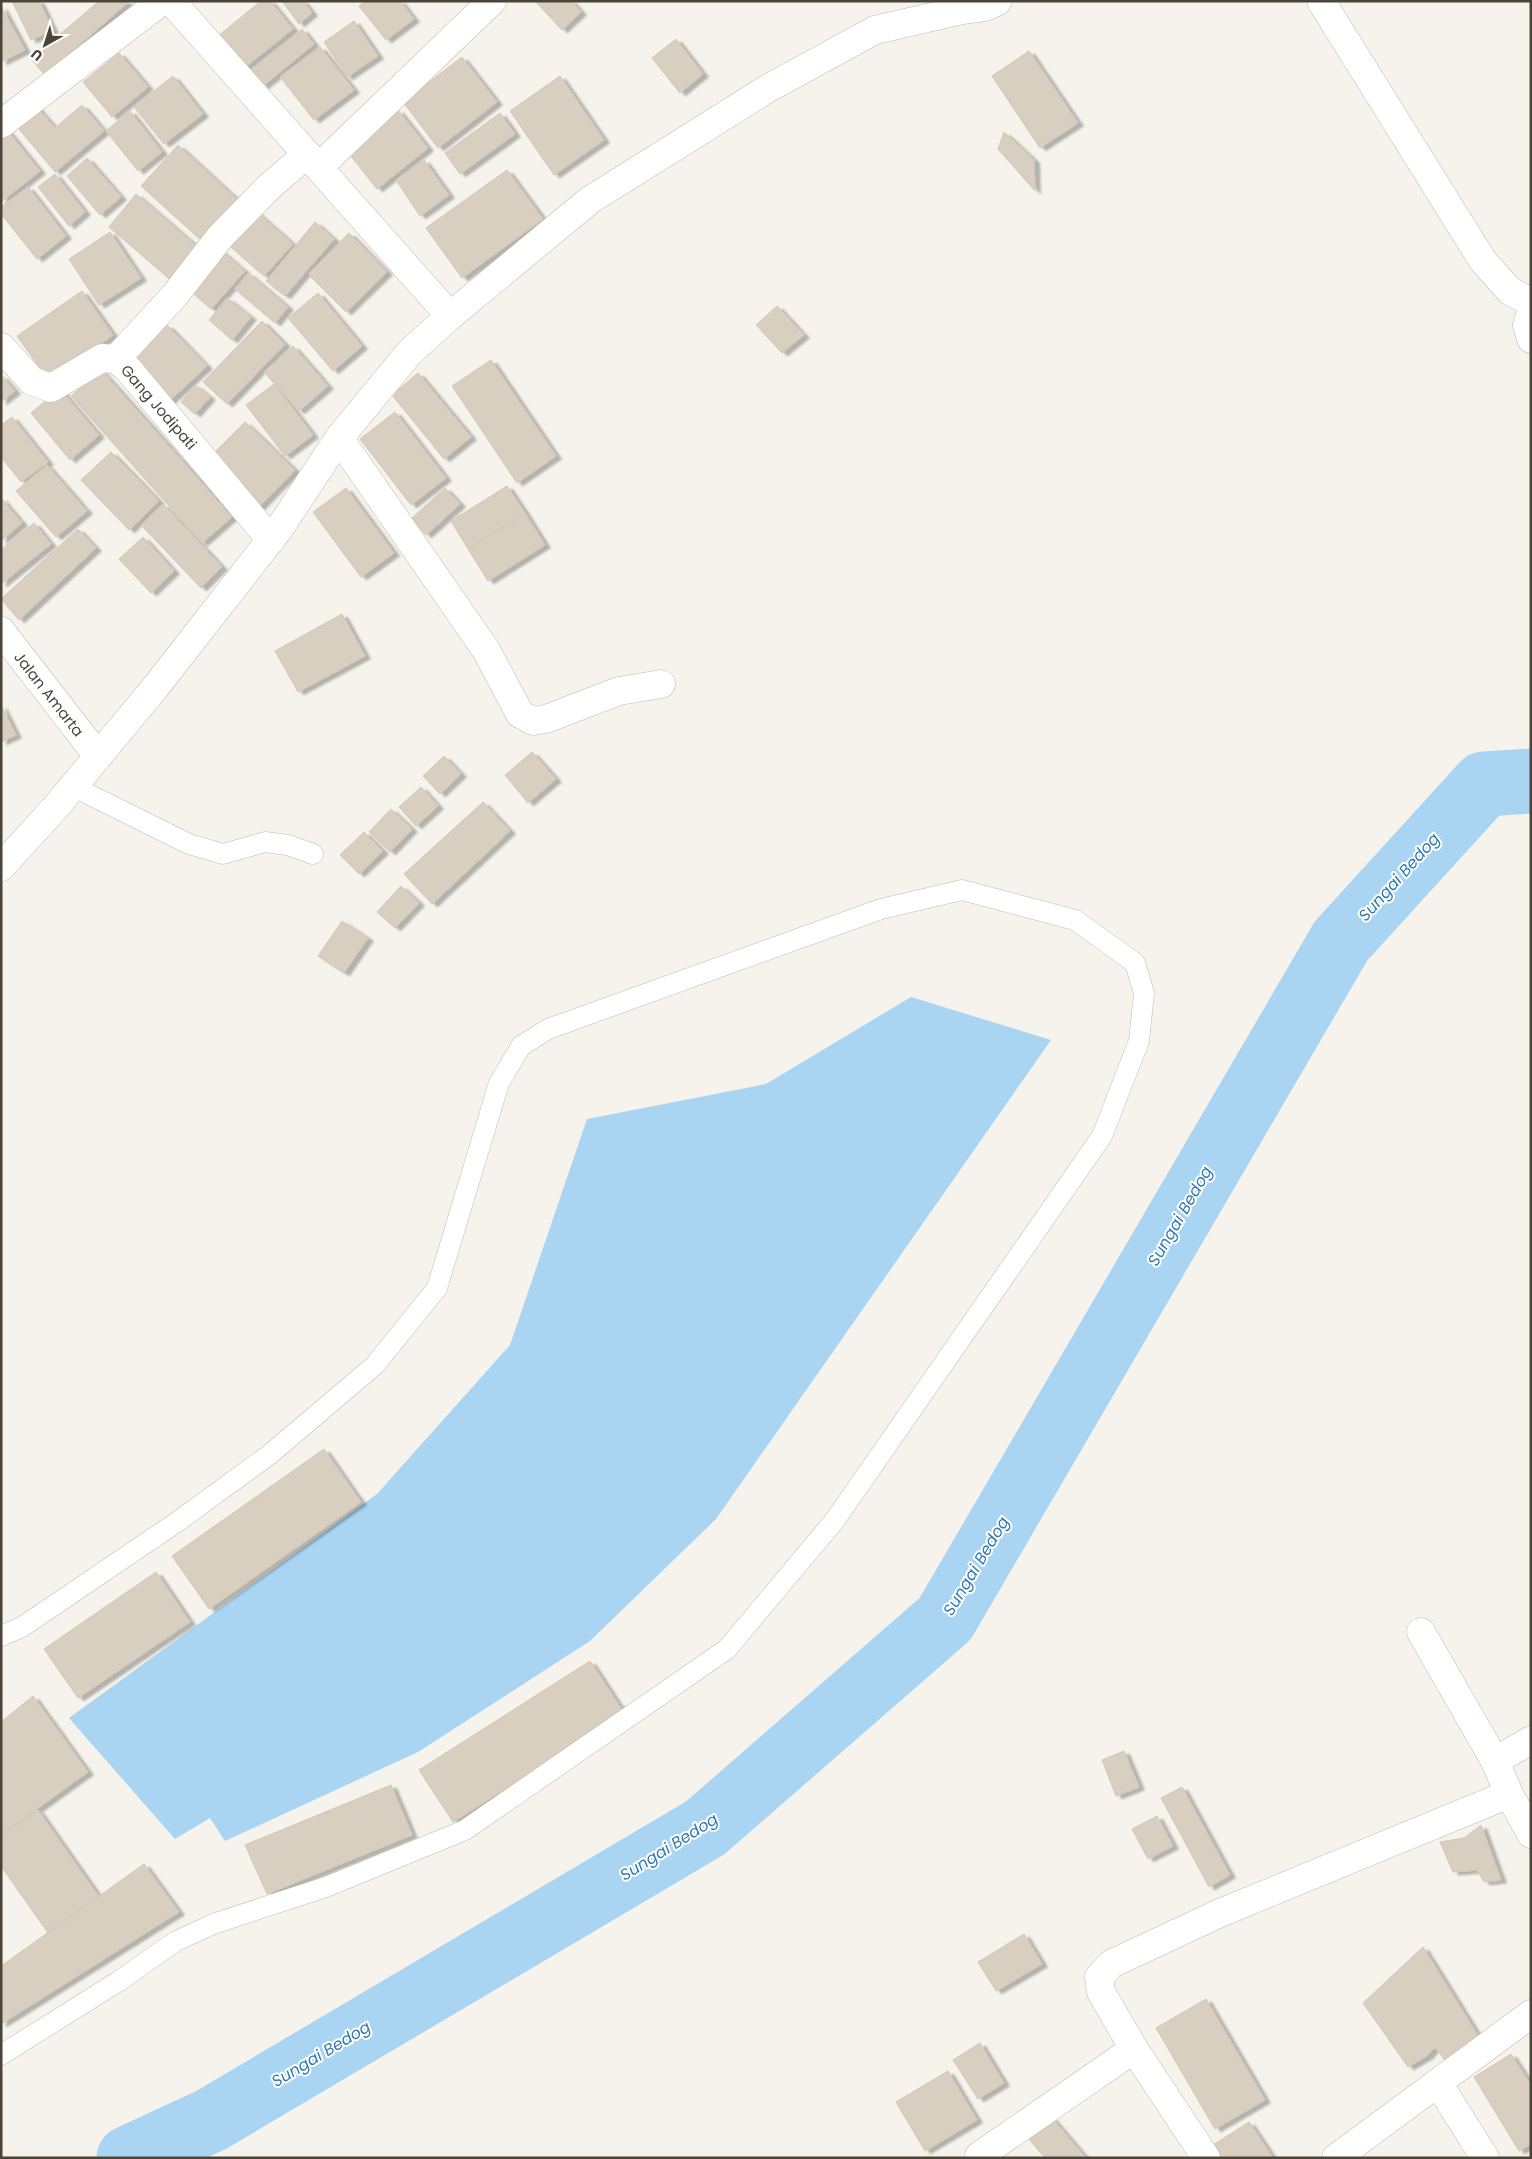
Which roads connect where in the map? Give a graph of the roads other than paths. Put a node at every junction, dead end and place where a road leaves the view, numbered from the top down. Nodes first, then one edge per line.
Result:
1 (162, 1) edge
2 (171, 1) edge
3 (492, 1) edge
4 (998, 1) edge
5 (1321, 1) edge
6 (1, 124) edge
7 (313, 161) junction
8 (1531, 302) edge
9 (1531, 312) edge
10 (450, 316) junction
11 (1531, 339) edge
12 (1, 347) edge
13 (116, 359) junction
14 (339, 438) junction
15 (271, 540) junction
16 (1, 631) edge
17 (661, 684) dead end
18 (98, 756) junction
19 (75, 784) junction
20 (313, 854) dead end
21 (1, 867) edge
22 (1421, 1632) dead end
23 (1, 1636) edge
24 (1531, 1740) edge
25 (1495, 1761) junction
26 (1509, 1794) junction
27 (1531, 1834) edge
28 (1531, 2014) edge
29 (1134, 2049) junction
30 (1, 2055) edge
31 (1438, 2083) junction
32 (979, 2156) dead end
33 (1206, 2158) edge
34 (1336, 2158) edge
35 (1485, 2158) edge

1 - 6 street
2 - 7 street
3 - 7 street
4 - 10 street
5 - 8 street
7 - 10 street
7 - 13 street
9 - 11 street
10 - 14 street
12 - 13 street, Gang Jodipati
13 - 15 street, Gang Jodipati
14 - 15 street
14 - 17 street
15 - 18 street
16 - 18 street, Jalan Amarta
18 - 19 street
19 - 20 lane
19 - 21 street
22 - 25 street
23 - 30 lane
24 - 25 street
25 - 26 street
26 - 27 street
26 - 29 street
28 - 31 street
29 - 32 street
29 - 33 street
31 - 34 street
31 - 35 street

